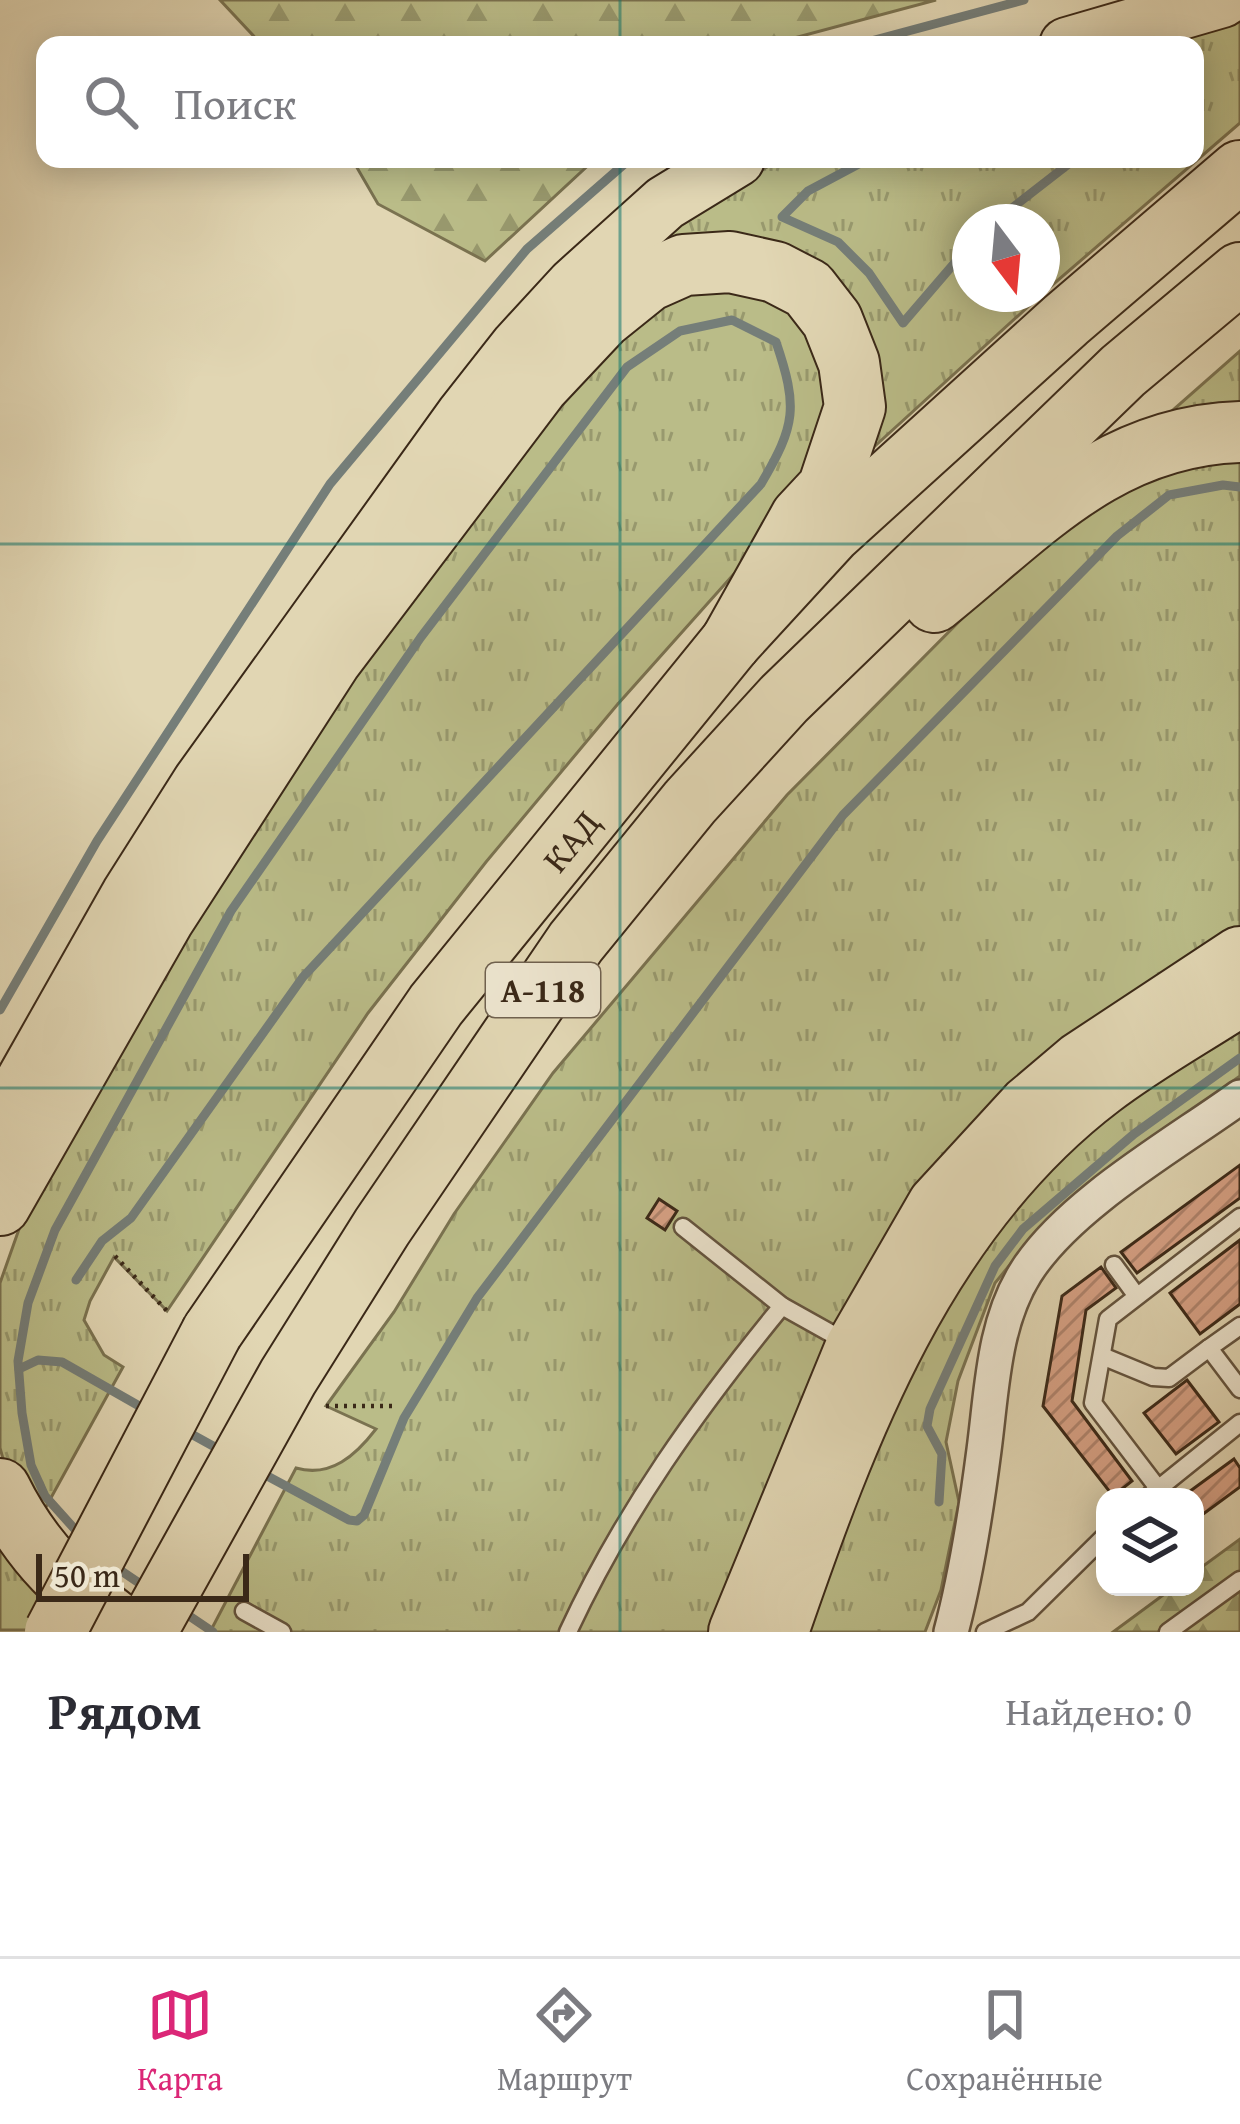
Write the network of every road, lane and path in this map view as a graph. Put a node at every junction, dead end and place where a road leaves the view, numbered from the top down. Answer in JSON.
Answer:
{"nodes":[{"id":1,"x":1222,"y":0,"type":"edge"},
{"id":2,"x":1098,"y":36,"type":"edge"},
{"id":3,"x":722,"y":168,"type":"edge"},
{"id":4,"x":1240,"y":171,"type":"edge"},
{"id":5,"x":1240,"y":273,"type":"edge"},
{"id":6,"x":1240,"y":432,"type":"edge"},
{"id":7,"x":845,"y":638,"type":"junction"},
{"id":8,"x":731,"y":642,"type":"junction"},
{"id":9,"x":1240,"y":957,"type":"edge"},
{"id":10,"x":1240,"y":999,"type":"edge"},
{"id":11,"x":1240,"y":1097,"type":"edge"},
{"id":12,"x":0,"y":1122,"type":"edge"},
{"id":13,"x":0,"y":1205,"type":"edge"},
{"id":14,"x":1240,"y":1217,"type":"edge"},
{"id":15,"x":683,"y":1227,"type":"dead end"},
{"id":16,"x":115,"y":1256,"type":"dead end"},
{"id":17,"x":1114,"y":1265,"type":"dead end"},
{"id":18,"x":1136,"y":1295,"type":"junction"},
{"id":19,"x":782,"y":1306,"type":"junction"},
{"id":20,"x":190,"y":1321,"type":"junction"},
{"id":21,"x":1240,"y":1326,"type":"edge"},
{"id":22,"x":856,"y":1347,"type":"junction"},
{"id":23,"x":1209,"y":1348,"type":"junction"},
{"id":24,"x":1102,"y":1356,"type":"junction"},
{"id":25,"x":1240,"y":1389,"type":"edge"},
{"id":26,"x":307,"y":1392,"type":"junction"},
{"id":27,"x":392,"y":1406,"type":"dead end"},
{"id":28,"x":1240,"y":1423,"type":"edge"},
{"id":29,"x":1149,"y":1488,"type":"edge"},
{"id":30,"x":1157,"y":1488,"type":"edge"},
{"id":31,"x":0,"y":1489,"type":"edge"},
{"id":32,"x":1096,"y":1545,"type":"edge"},
{"id":33,"x":1240,"y":1580,"type":"edge"},
{"id":34,"x":244,"y":1611,"type":"dead end"},
{"id":35,"x":55,"y":1632,"type":"edge"},
{"id":36,"x":129,"y":1632,"type":"edge"},
{"id":37,"x":146,"y":1632,"type":"edge"},
{"id":38,"x":281,"y":1632,"type":"edge"},
{"id":39,"x":568,"y":1632,"type":"edge"},
{"id":40,"x":739,"y":1632,"type":"edge"},
{"id":41,"x":781,"y":1632,"type":"edge"},
{"id":42,"x":951,"y":1632,"type":"edge"},
{"id":43,"x":985,"y":1632,"type":"edge"},
{"id":44,"x":1168,"y":1632,"type":"edge"}],
"edges":[{"from":1,"to":2,"type":"main road"},
{"from":3,"to":12,"type":"main road"},
{"from":4,"to":8,"type":"highway","name":"КАД","number":"А-118"},
{"from":5,"to":7,"type":"highway","name":"КАД","number":"А-118"},
{"from":6,"to":7,"type":"highway"},
{"from":7,"to":26,"type":"highway","name":"КАД","number":"А-118"},
{"from":8,"to":13,"type":"highway"},
{"from":8,"to":20,"type":"highway","name":"КАД","number":"А-118"},
{"from":9,"to":22,"type":"highway"},
{"from":10,"to":41,"type":"main road"},
{"from":11,"to":42,"type":"street"},
{"from":14,"to":18,"type":"lane"},
{"from":15,"to":19,"type":"lane"},
{"from":16,"to":20,"type":"path"},
{"from":17,"to":18,"type":"lane"},
{"from":18,"to":24,"type":"lane"},
{"from":19,"to":22,"type":"lane"},
{"from":19,"to":39,"type":"lane"},
{"from":20,"to":35,"type":"highway","name":"КАД","number":"А-118","bridge":true},
{"from":21,"to":23,"type":"lane"},
{"from":22,"to":40,"type":"highway"},
{"from":23,"to":24,"type":"lane"},
{"from":23,"to":25,"type":"lane"},
{"from":24,"to":29,"type":"lane"},
{"from":26,"to":27,"type":"path"},
{"from":26,"to":37,"type":"highway","name":"КАД","number":"А-118"},
{"from":28,"to":30,"type":"lane"},
{"from":31,"to":36,"type":"highway"},
{"from":32,"to":43,"type":"lane"},
{"from":33,"to":44,"type":"lane"},
{"from":34,"to":38,"type":"lane"}]}
